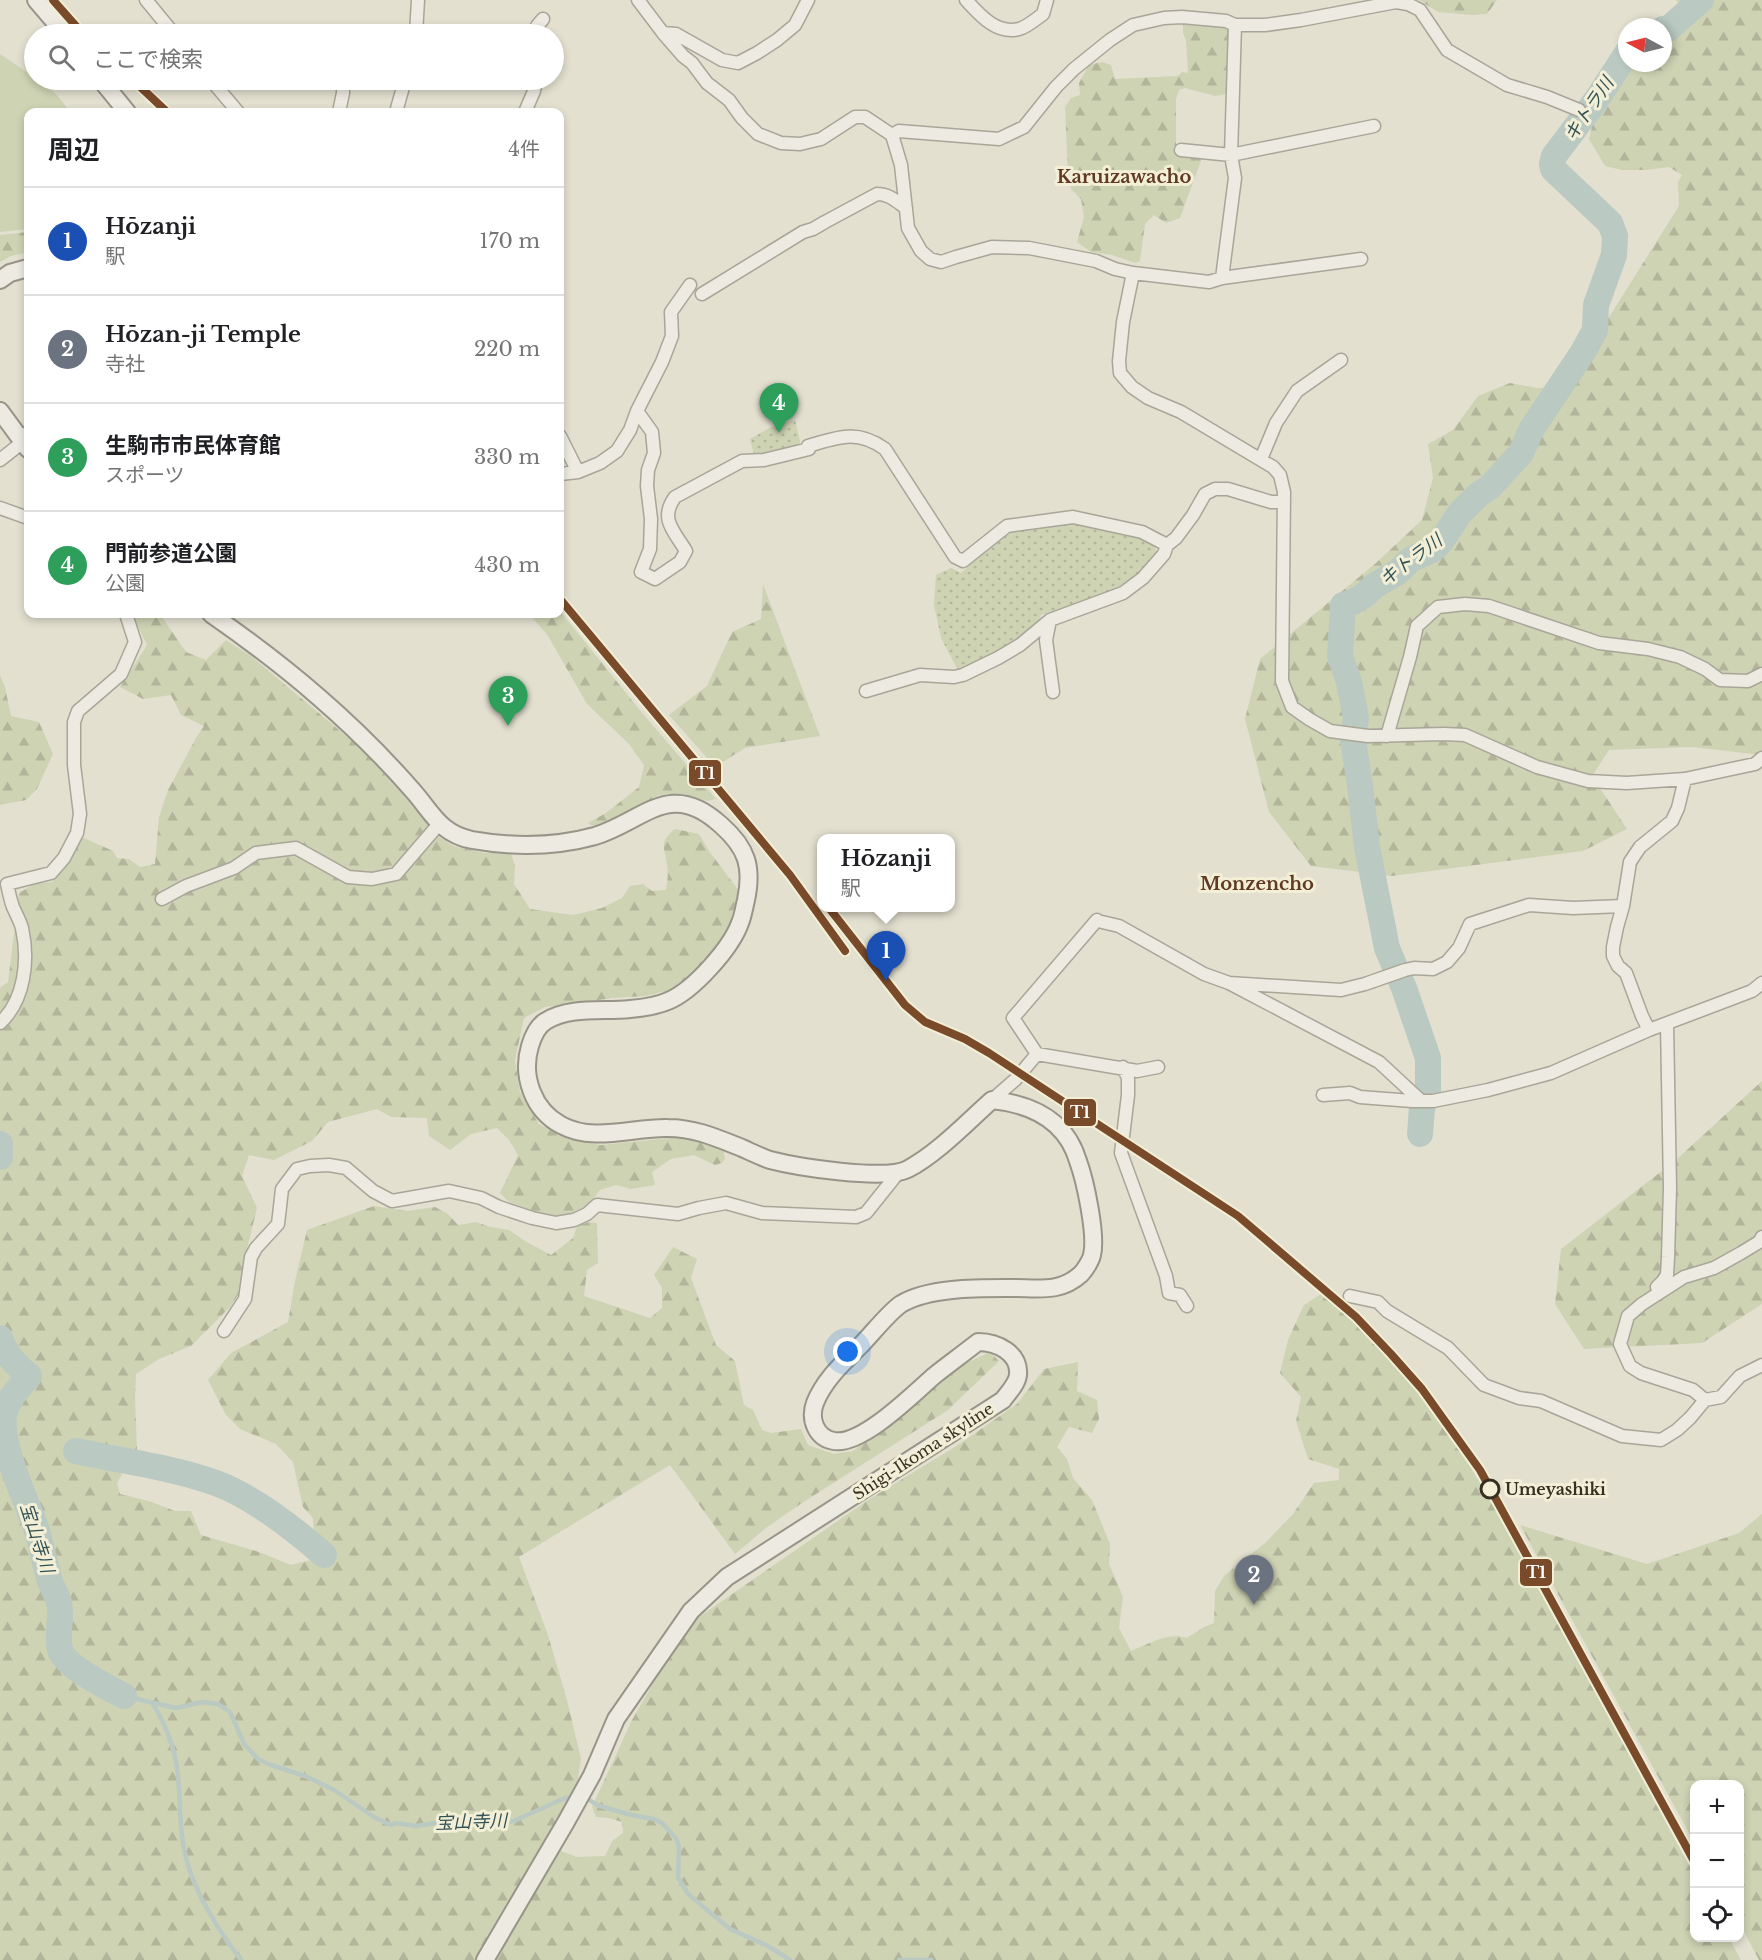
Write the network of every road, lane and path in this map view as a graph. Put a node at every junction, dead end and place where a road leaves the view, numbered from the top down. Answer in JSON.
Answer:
{"nodes":[{"id":1,"x":36,"y":0,"type":"edge"},
{"id":2,"x":146,"y":0,"type":"edge"},
{"id":3,"x":418,"y":0,"type":"edge"},
{"id":4,"x":638,"y":0,"type":"edge"},
{"id":5,"x":808,"y":0,"type":"edge"},
{"id":6,"x":966,"y":0,"type":"edge"},
{"id":7,"x":1047,"y":0,"type":"edge"},
{"id":8,"x":543,"y":19,"type":"dead end"},
{"id":9,"x":56,"y":24,"type":"edge"},
{"id":10,"x":166,"y":24,"type":"edge"},
{"id":11,"x":417,"y":24,"type":"edge"},
{"id":12,"x":539,"y":24,"type":"edge"},
{"id":13,"x":1235,"y":25,"type":"junction"},
{"id":14,"x":663,"y":33,"type":"junction"},
{"id":15,"x":109,"y":90,"type":"edge"},
{"id":16,"x":219,"y":90,"type":"edge"},
{"id":17,"x":343,"y":90,"type":"edge"},
{"id":18,"x":402,"y":90,"type":"edge"},
{"id":19,"x":534,"y":90,"type":"edge"},
{"id":20,"x":124,"y":108,"type":"edge"},
{"id":21,"x":235,"y":108,"type":"edge"},
{"id":22,"x":340,"y":108,"type":"edge"},
{"id":23,"x":397,"y":108,"type":"edge"},
{"id":24,"x":527,"y":108,"type":"edge"},
{"id":25,"x":1579,"y":110,"type":"dead end"},
{"id":26,"x":1374,"y":126,"type":"dead end"},
{"id":27,"x":892,"y":135,"type":"junction"},
{"id":28,"x":1181,"y":150,"type":"dead end"},
{"id":29,"x":1232,"y":155,"type":"junction"},
{"id":30,"x":906,"y":208,"type":"junction"},
{"id":31,"x":1360,"y":259,"type":"dead end"},
{"id":32,"x":24,"y":269,"type":"edge"},
{"id":33,"x":1133,"y":273,"type":"junction"},
{"id":34,"x":1222,"y":278,"type":"junction"},
{"id":35,"x":0,"y":280,"type":"edge"},
{"id":36,"x":690,"y":285,"type":"dead end"},
{"id":37,"x":702,"y":294,"type":"dead end"},
{"id":38,"x":1341,"y":360,"type":"dead end"},
{"id":39,"x":0,"y":411,"type":"edge"},
{"id":40,"x":637,"y":411,"type":"junction"},
{"id":41,"x":24,"y":438,"type":"edge"},
{"id":42,"x":24,"y":443,"type":"edge"},
{"id":43,"x":564,"y":444,"type":"edge"},
{"id":44,"x":1261,"y":459,"type":"junction"},
{"id":45,"x":0,"y":460,"type":"edge"},
{"id":46,"x":578,"y":472,"type":"junction"},
{"id":47,"x":564,"y":474,"type":"edge"},
{"id":48,"x":1283,"y":502,"type":"junction"},
{"id":49,"x":0,"y":508,"type":"edge"},
{"id":50,"x":24,"y":517,"type":"edge"},
{"id":51,"x":1167,"y":545,"type":"junction"},
{"id":52,"x":127,"y":618,"type":"edge"},
{"id":53,"x":216,"y":618,"type":"edge"},
{"id":54,"x":1050,"y":620,"type":"junction"},
{"id":55,"x":1762,"y":674,"type":"edge"},
{"id":56,"x":866,"y":691,"type":"dead end"},
{"id":57,"x":1053,"y":692,"type":"dead end"},
{"id":58,"x":1387,"y":736,"type":"junction"},
{"id":59,"x":1762,"y":758,"type":"edge"},
{"id":60,"x":1684,"y":779,"type":"junction"},
{"id":61,"x":440,"y":824,"type":"junction"},
{"id":62,"x":162,"y":899,"type":"dead end"},
{"id":63,"x":1623,"y":906,"type":"junction"},
{"id":64,"x":1229,"y":983,"type":"junction"},
{"id":65,"x":1762,"y":983,"type":"edge"},
{"id":66,"x":0,"y":1023,"type":"edge"},
{"id":67,"x":1667,"y":1024,"type":"junction"},
{"id":68,"x":1649,"y":1030,"type":"junction"},
{"id":69,"x":1037,"y":1054,"type":"junction"},
{"id":70,"x":1123,"y":1067,"type":"junction"},
{"id":71,"x":1158,"y":1067,"type":"dead end"},
{"id":72,"x":1323,"y":1095,"type":"dead end"},
{"id":73,"x":992,"y":1100,"type":"junction"},
{"id":74,"x":1425,"y":1100,"type":"junction"},
{"id":75,"x":898,"y":1173,"type":"junction"},
{"id":76,"x":1762,"y":1237,"type":"edge"},
{"id":77,"x":1659,"y":1293,"type":"junction"},
{"id":78,"x":1350,"y":1296,"type":"dead end"},
{"id":79,"x":1187,"y":1306,"type":"dead end"},
{"id":80,"x":224,"y":1330,"type":"dead end"},
{"id":81,"x":1762,"y":1365,"type":"edge"},
{"id":82,"x":1705,"y":1400,"type":"junction"},
{"id":83,"x":485,"y":1960,"type":"edge"}],
"edges":[{"from":1,"to":9,"type":"main road"},
{"from":2,"to":10,"type":"street"},
{"from":3,"to":11,"type":"street"},
{"from":4,"to":14,"type":"street"},
{"from":5,"to":14,"type":"street"},
{"from":6,"to":7,"type":"street"},
{"from":8,"to":12,"type":"street"},
{"from":13,"to":25,"type":"street"},
{"from":13,"to":27,"type":"street"},
{"from":13,"to":29,"type":"street"},
{"from":14,"to":27,"type":"street"},
{"from":15,"to":20,"type":"main road"},
{"from":16,"to":21,"type":"street"},
{"from":17,"to":22,"type":"street"},
{"from":18,"to":23,"type":"street"},
{"from":19,"to":24,"type":"street"},
{"from":26,"to":29,"type":"street"},
{"from":27,"to":30,"type":"street"},
{"from":28,"to":29,"type":"street"},
{"from":29,"to":34,"type":"street"},
{"from":30,"to":33,"type":"street"},
{"from":30,"to":37,"type":"street"},
{"from":31,"to":34,"type":"street"},
{"from":32,"to":35,"type":"main road"},
{"from":33,"to":34,"type":"street"},
{"from":33,"to":44,"type":"street"},
{"from":36,"to":40,"type":"street"},
{"from":38,"to":44,"type":"street"},
{"from":39,"to":41,"type":"main road"},
{"from":40,"to":46,"type":"street"},
{"from":40,"to":51,"type":"street"},
{"from":42,"to":45,"type":"street"},
{"from":43,"to":46,"type":"street"},
{"from":44,"to":48,"type":"street"},
{"from":46,"to":47,"type":"street"},
{"from":48,"to":51,"type":"street"},
{"from":48,"to":58,"type":"street"},
{"from":49,"to":50,"type":"street"},
{"from":51,"to":54,"type":"street"},
{"from":52,"to":66,"type":"street"},
{"from":53,"to":61,"type":"main road"},
{"from":54,"to":56,"type":"street"},
{"from":54,"to":57,"type":"street"},
{"from":55,"to":58,"type":"street"},
{"from":58,"to":60,"type":"street"},
{"from":59,"to":60,"type":"street"},
{"from":60,"to":63,"type":"street"},
{"from":61,"to":62,"type":"street"},
{"from":61,"to":75,"type":"main road"},
{"from":63,"to":64,"type":"street"},
{"from":63,"to":68,"type":"street"},
{"from":64,"to":69,"type":"street"},
{"from":64,"to":74,"type":"street"},
{"from":65,"to":67,"type":"street"},
{"from":67,"to":68,"type":"street"},
{"from":67,"to":77,"type":"street"},
{"from":68,"to":74,"type":"street"},
{"from":69,"to":70,"type":"street"},
{"from":69,"to":73,"type":"street"},
{"from":70,"to":71,"type":"street"},
{"from":70,"to":79,"type":"street"},
{"from":72,"to":74,"type":"street"},
{"from":73,"to":75,"type":"main road"},
{"from":73,"to":83,"type":"main road","name":"Shigi-Ikoma skyline"},
{"from":75,"to":80,"type":"street"},
{"from":76,"to":77,"type":"street"},
{"from":77,"to":82,"type":"street"},
{"from":78,"to":82,"type":"street"},
{"from":81,"to":82,"type":"street"}]}
